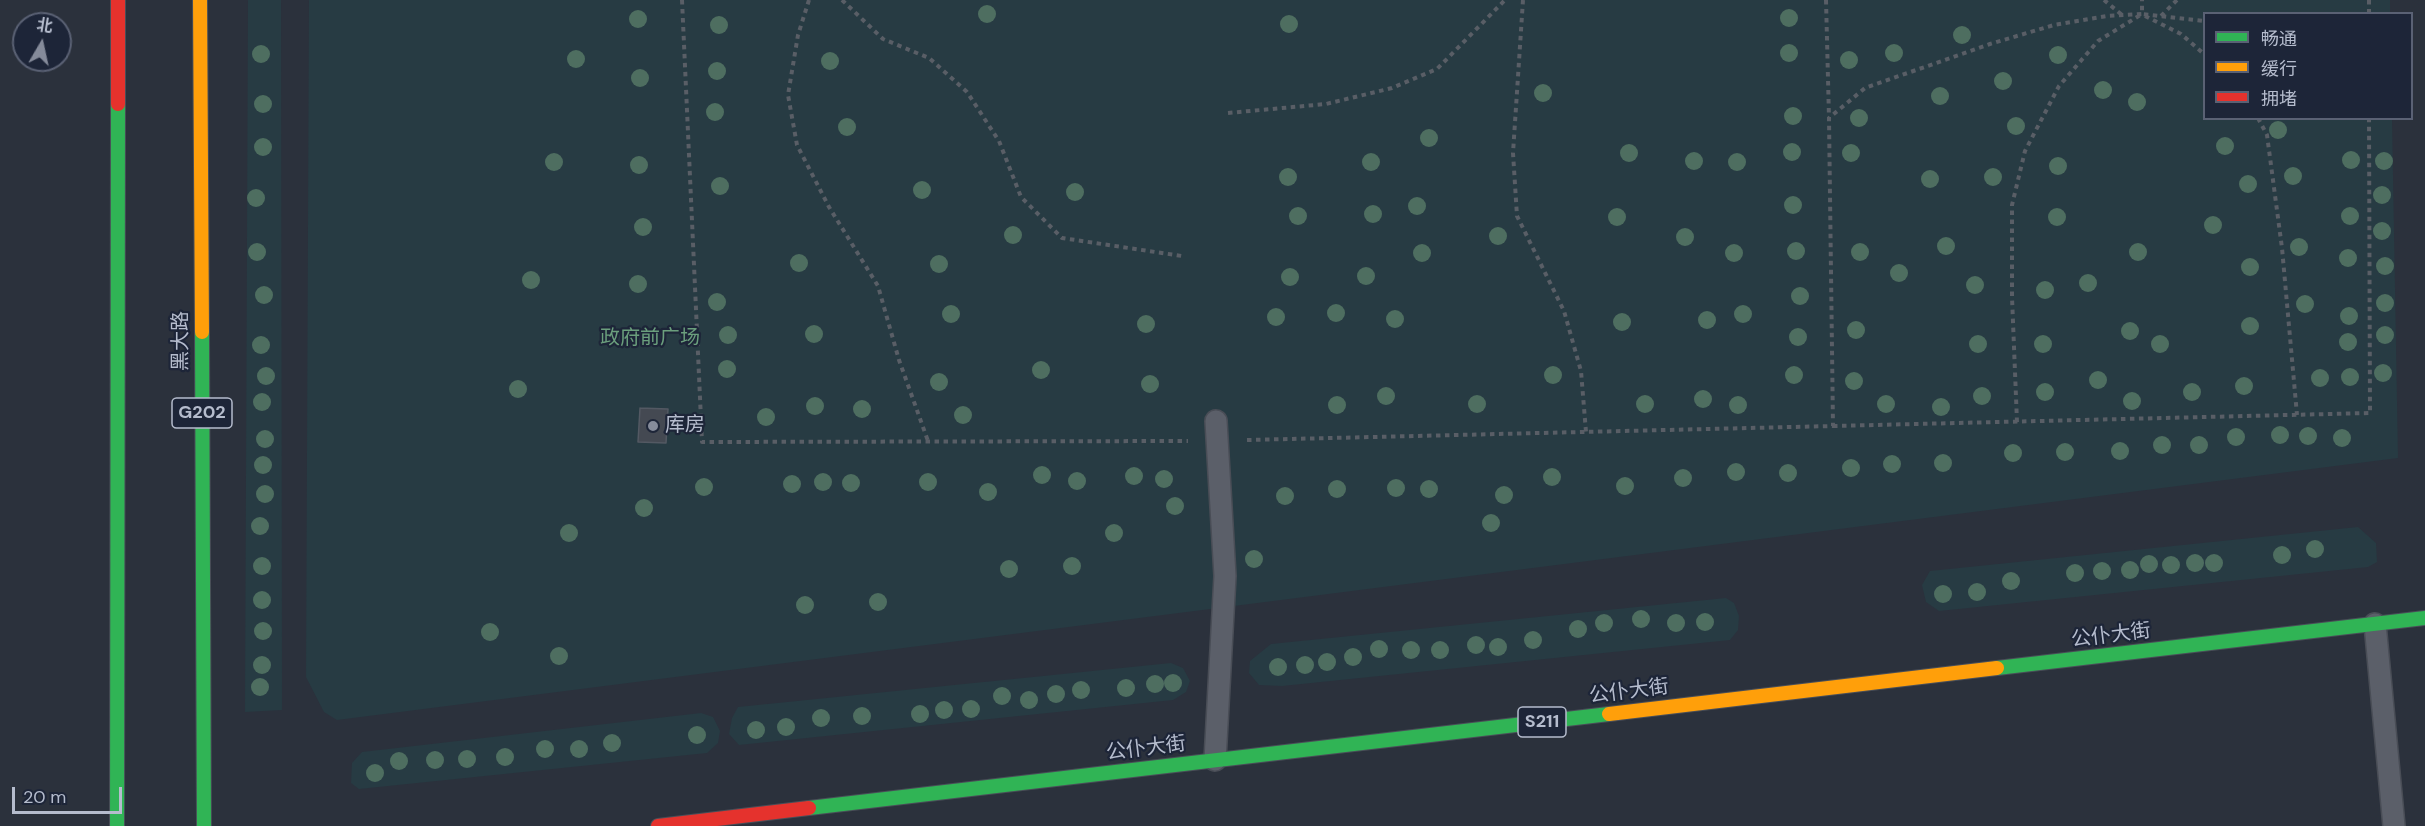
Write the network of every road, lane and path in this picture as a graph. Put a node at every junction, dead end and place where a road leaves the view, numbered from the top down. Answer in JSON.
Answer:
{"nodes":[{"id":1,"x":118,"y":0,"type":"edge"},
{"id":2,"x":200,"y":0,"type":"edge"},
{"id":3,"x":682,"y":0,"type":"edge"},
{"id":4,"x":809,"y":0,"type":"edge"},
{"id":5,"x":842,"y":0,"type":"edge"},
{"id":6,"x":1504,"y":0,"type":"edge"},
{"id":7,"x":1523,"y":0,"type":"edge"},
{"id":8,"x":1826,"y":0,"type":"edge"},
{"id":9,"x":2104,"y":0,"type":"edge"},
{"id":10,"x":2142,"y":0,"type":"edge"},
{"id":11,"x":2177,"y":0,"type":"edge"},
{"id":12,"x":2142,"y":14,"type":"junction"},
{"id":13,"x":2123,"y":16,"type":"junction"},
{"id":14,"x":2160,"y":17,"type":"junction"},
{"id":15,"x":2203,"y":21,"type":"edge"},
{"id":16,"x":2203,"y":52,"type":"edge"},
{"id":17,"x":1228,"y":113,"type":"dead end"},
{"id":18,"x":1829,"y":118,"type":"junction"},
{"id":19,"x":2259,"y":120,"type":"edge"},
{"id":20,"x":2369,"y":120,"type":"edge"},
{"id":21,"x":1182,"y":256,"type":"dead end"},
{"id":22,"x":2297,"y":415,"type":"junction"},
{"id":23,"x":2017,"y":422,"type":"junction"},
{"id":24,"x":1833,"y":426,"type":"junction"},
{"id":25,"x":1217,"y":431,"type":"junction"},
{"id":26,"x":1586,"y":432,"type":"junction"},
{"id":27,"x":928,"y":441,"type":"junction"},
{"id":28,"x":2425,"y":618,"type":"edge"},
{"id":29,"x":2375,"y":624,"type":"junction"},
{"id":30,"x":1215,"y":760,"type":"junction"},
{"id":31,"x":117,"y":826,"type":"edge"},
{"id":32,"x":204,"y":826,"type":"edge"},
{"id":33,"x":658,"y":826,"type":"edge"},
{"id":34,"x":2394,"y":826,"type":"edge"}],
"edges":[{"from":1,"to":31,"type":"main road"},
{"from":2,"to":32,"type":"main road","name":"黑大路","number":"G202"},
{"from":3,"to":27,"type":"path"},
{"from":4,"to":27,"type":"path"},
{"from":5,"to":21,"type":"path"},
{"from":6,"to":17,"type":"path"},
{"from":7,"to":26,"type":"path"},
{"from":8,"to":18,"type":"path"},
{"from":9,"to":13,"type":"path"},
{"from":10,"to":12,"type":"path"},
{"from":11,"to":14,"type":"path"},
{"from":12,"to":13,"type":"path"},
{"from":12,"to":14,"type":"path"},
{"from":12,"to":16,"type":"path"},
{"from":12,"to":23,"type":"path"},
{"from":13,"to":18,"type":"path"},
{"from":14,"to":15,"type":"path"},
{"from":18,"to":24,"type":"path"},
{"from":19,"to":22,"type":"path"},
{"from":20,"to":22,"type":"path"},
{"from":22,"to":23,"type":"path"},
{"from":23,"to":24,"type":"path"},
{"from":24,"to":26,"type":"path"},
{"from":25,"to":26,"type":"path"},
{"from":25,"to":27,"type":"path"},
{"from":25,"to":30,"type":"lane"},
{"from":28,"to":29,"type":"main road","name":"公仆大街","number":"S211"},
{"from":29,"to":30,"type":"main road","name":"公仆大街","number":"S211"},
{"from":29,"to":34,"type":"lane"},
{"from":30,"to":33,"type":"main road","name":"公仆大街","number":"S211"}]}
